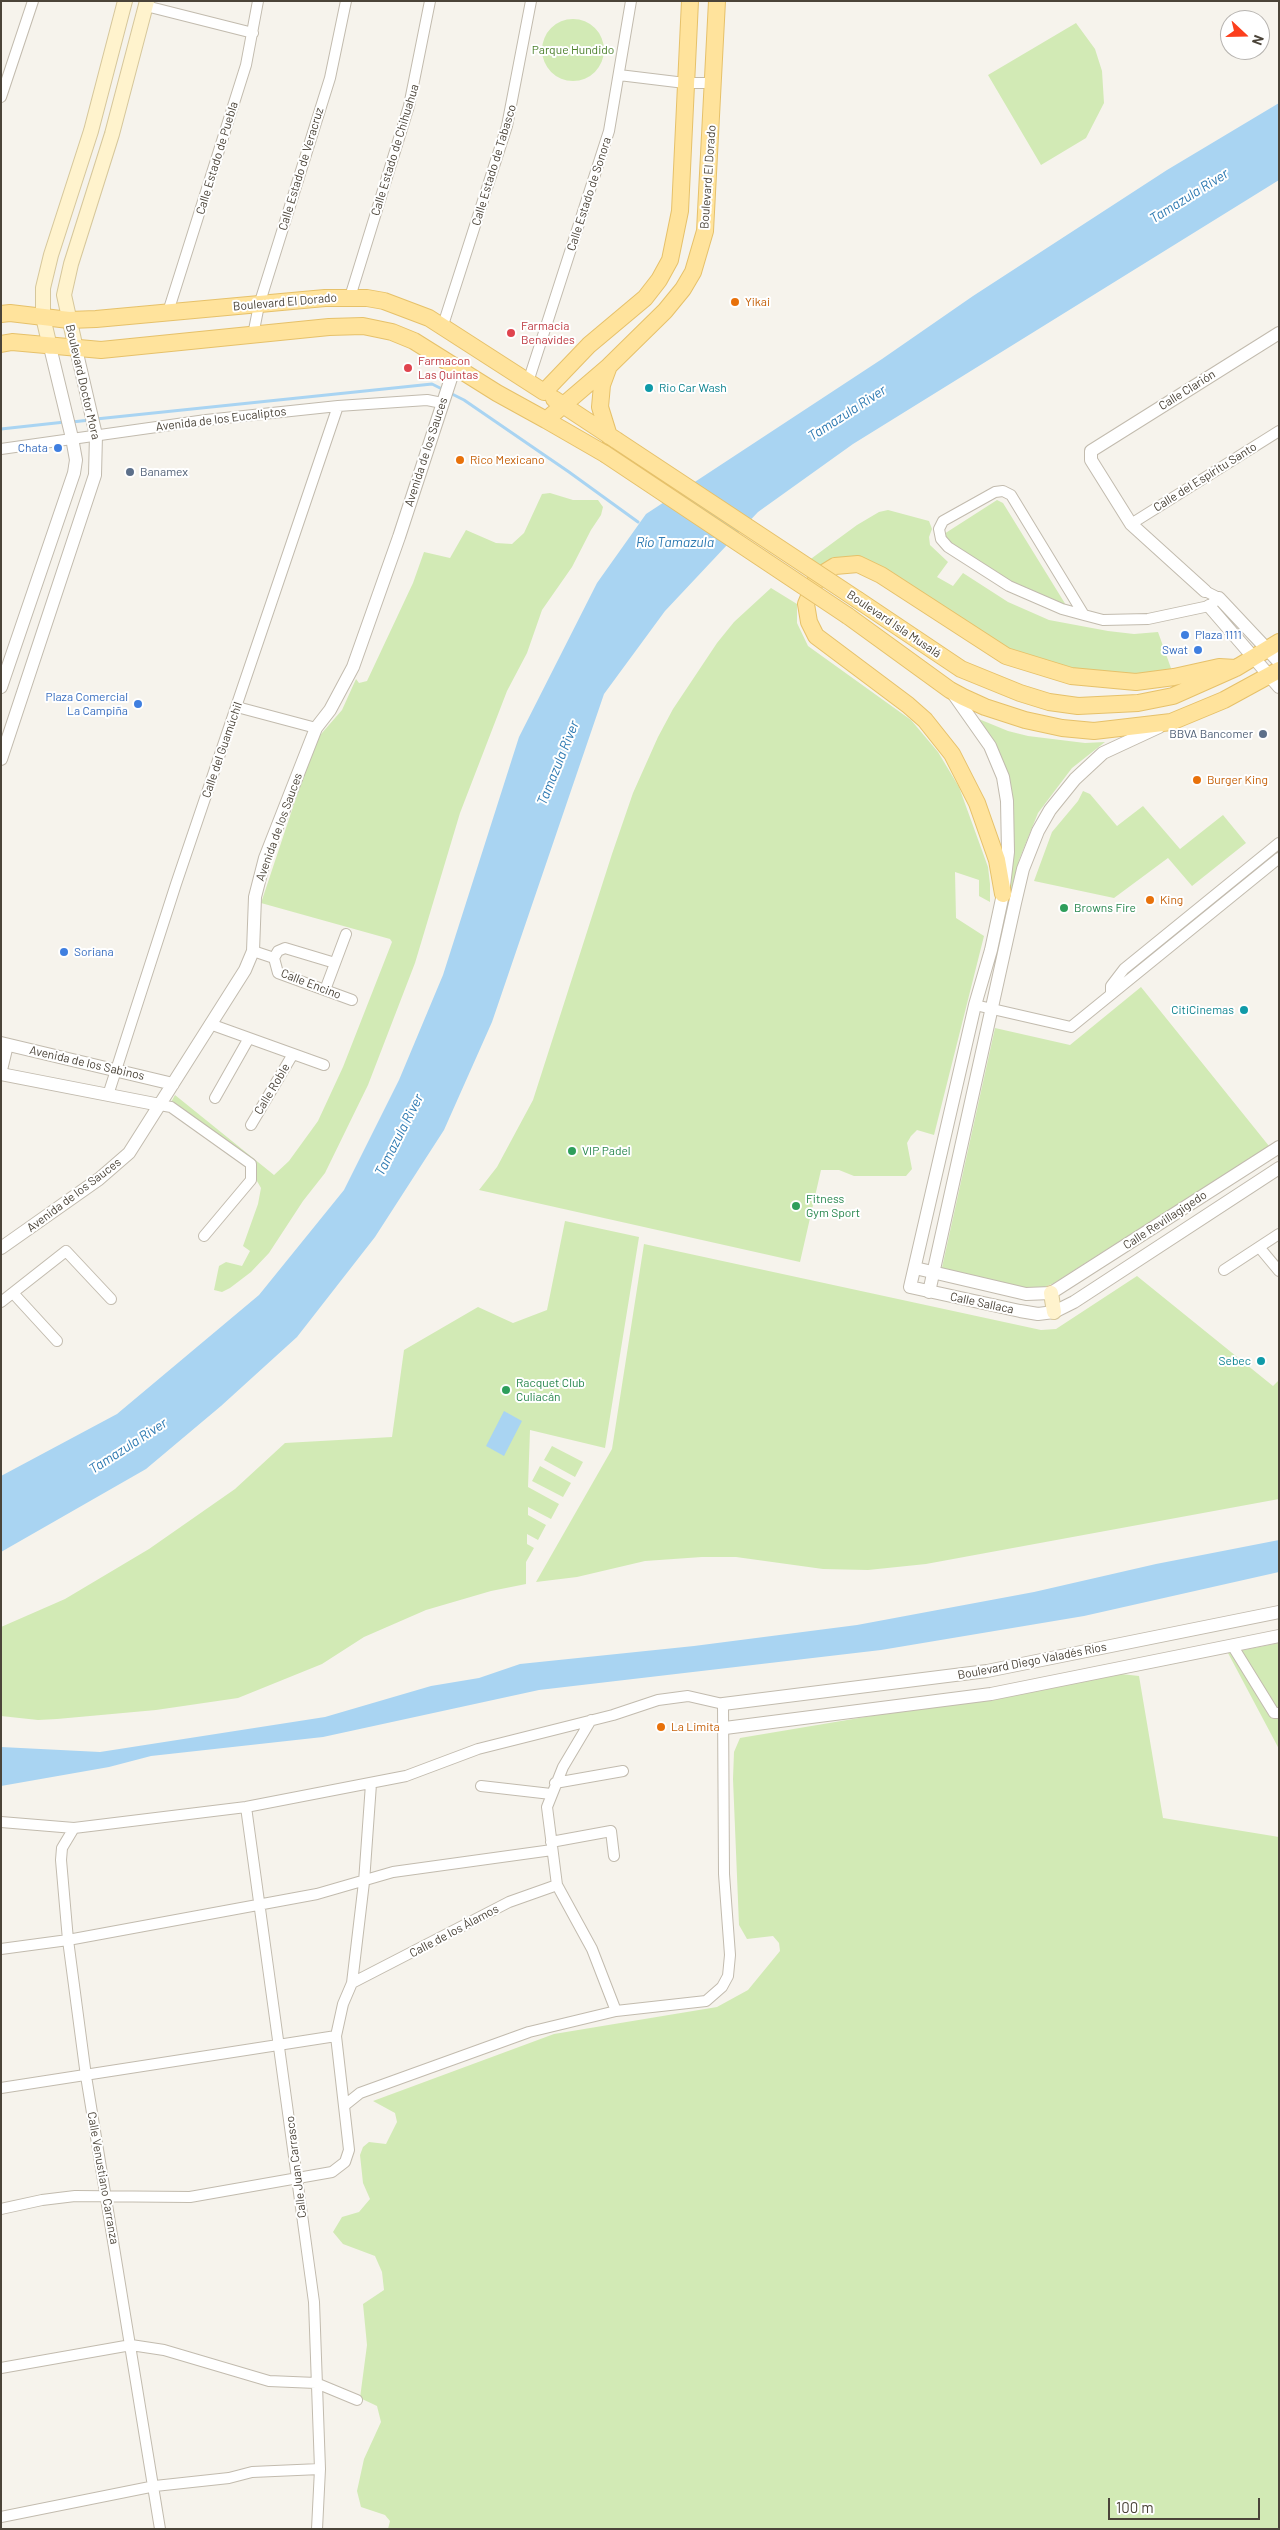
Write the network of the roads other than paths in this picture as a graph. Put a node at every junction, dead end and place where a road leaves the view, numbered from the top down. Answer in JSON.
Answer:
{"nodes":[{"id":1,"x":33,"y":1,"type":"edge"},
{"id":2,"x":125,"y":1,"type":"edge"},
{"id":3,"x":258,"y":1,"type":"edge"},
{"id":4,"x":346,"y":1,"type":"edge"},
{"id":5,"x":430,"y":1,"type":"edge"},
{"id":6,"x":531,"y":1,"type":"edge"},
{"id":7,"x":631,"y":1,"type":"edge"},
{"id":8,"x":690,"y":1,"type":"edge"},
{"id":9,"x":716,"y":1,"type":"edge"},
{"id":10,"x":146,"y":4,"type":"edge"},
{"id":11,"x":253,"y":33,"type":"junction"},
{"id":12,"x":619,"y":75,"type":"junction"},
{"id":13,"x":685,"y":83,"type":"junction"},
{"id":14,"x":713,"y":83,"type":"junction"},
{"id":15,"x":1,"y":97,"type":"edge"},
{"id":16,"x":350,"y":297,"type":"junction"},
{"id":17,"x":259,"y":305,"type":"junction"},
{"id":18,"x":168,"y":312,"type":"junction"},
{"id":19,"x":1,"y":314,"type":"edge"},
{"id":20,"x":43,"y":317,"type":"junction"},
{"id":21,"x":69,"y":320,"type":"junction"},
{"id":22,"x":443,"y":325,"type":"junction"},
{"id":23,"x":1279,"y":333,"type":"edge"},
{"id":24,"x":253,"y":335,"type":"junction"},
{"id":25,"x":1,"y":344,"type":"edge"},
{"id":26,"x":50,"y":347,"type":"junction"},
{"id":27,"x":76,"y":349,"type":"junction"},
{"id":28,"x":609,"y":366,"type":"junction"},
{"id":29,"x":452,"y":373,"type":"junction"},
{"id":30,"x":528,"y":382,"type":"junction"},
{"id":31,"x":544,"y":392,"type":"junction"},
{"id":32,"x":443,"y":400,"type":"junction"},
{"id":33,"x":562,"y":404,"type":"junction"},
{"id":34,"x":338,"y":406,"type":"junction"},
{"id":35,"x":529,"y":410,"type":"junction"},
{"id":36,"x":546,"y":420,"type":"junction"},
{"id":37,"x":1279,"y":431,"type":"edge"},
{"id":38,"x":96,"y":433,"type":"junction"},
{"id":39,"x":72,"y":436,"type":"junction"},
{"id":40,"x":613,"y":438,"type":"junction"},
{"id":41,"x":1,"y":449,"type":"edge"},
{"id":42,"x":1132,"y":524,"type":"junction"},
{"id":43,"x":1205,"y":590,"type":"junction"},
{"id":44,"x":1219,"y":598,"type":"junction"},
{"id":45,"x":1209,"y":606,"type":"junction"},
{"id":46,"x":1084,"y":615,"type":"junction"},
{"id":47,"x":1266,"y":650,"type":"edge"},
{"id":48,"x":1279,"y":662,"type":"edge"},
{"id":49,"x":1236,"y":668,"type":"junction"},
{"id":50,"x":1276,"y":678,"type":"edge"},
{"id":51,"x":1,"y":687,"type":"edge"},
{"id":52,"x":950,"y":690,"type":"junction"},
{"id":53,"x":236,"y":707,"type":"junction"},
{"id":54,"x":1171,"y":722,"type":"junction"},
{"id":55,"x":316,"y":728,"type":"junction"},
{"id":56,"x":1,"y":759,"type":"edge"},
{"id":57,"x":1279,"y":843,"type":"edge"},
{"id":58,"x":1279,"y":858,"type":"edge"},
{"id":59,"x":1003,"y":894,"type":"junction"},
{"id":60,"x":346,"y":934,"type":"dead end"},
{"id":61,"x":253,"y":951,"type":"junction"},
{"id":62,"x":274,"y":958,"type":"junction"},
{"id":63,"x":335,"y":963,"type":"junction"},
{"id":64,"x":325,"y":990,"type":"junction"},
{"id":65,"x":1111,"y":994,"type":"junction"},
{"id":66,"x":352,"y":1000,"type":"dead end"},
{"id":67,"x":975,"y":1005,"type":"junction"},
{"id":68,"x":990,"y":1009,"type":"junction"},
{"id":69,"x":210,"y":1024,"type":"junction"},
{"id":70,"x":249,"y":1038,"type":"junction"},
{"id":71,"x":5,"y":1044,"type":"edge"},
{"id":72,"x":293,"y":1054,"type":"junction"},
{"id":73,"x":324,"y":1065,"type":"dead end"},
{"id":74,"x":116,"y":1069,"type":"junction"},
{"id":75,"x":1,"y":1074,"type":"edge"},
{"id":76,"x":173,"y":1084,"type":"junction"},
{"id":77,"x":108,"y":1095,"type":"junction"},
{"id":78,"x":216,"y":1098,"type":"dead end"},
{"id":79,"x":160,"y":1105,"type":"junction"},
{"id":80,"x":251,"y":1125,"type":"dead end"},
{"id":81,"x":1279,"y":1147,"type":"edge"},
{"id":82,"x":1279,"y":1168,"type":"edge"},
{"id":83,"x":1279,"y":1234,"type":"edge"},
{"id":84,"x":204,"y":1236,"type":"dead end"},
{"id":85,"x":1259,"y":1246,"type":"junction"},
{"id":86,"x":1,"y":1248,"type":"edge"},
{"id":87,"x":915,"y":1268,"type":"junction"},
{"id":88,"x":1224,"y":1270,"type":"dead end"},
{"id":89,"x":1279,"y":1271,"type":"edge"},
{"id":90,"x":934,"y":1273,"type":"junction"},
{"id":91,"x":929,"y":1292,"type":"junction"},
{"id":92,"x":1051,"y":1293,"type":"junction"},
{"id":93,"x":14,"y":1294,"type":"junction"},
{"id":94,"x":111,"y":1299,"type":"dead end"},
{"id":95,"x":1,"y":1302,"type":"edge"},
{"id":96,"x":1054,"y":1312,"type":"junction"},
{"id":97,"x":58,"y":1341,"type":"dead end"},
{"id":98,"x":1279,"y":1612,"type":"edge"},
{"id":99,"x":1279,"y":1636,"type":"edge"},
{"id":100,"x":1232,"y":1645,"type":"junction"},
{"id":101,"x":723,"y":1704,"type":"junction"},
{"id":102,"x":1279,"y":1713,"type":"edge"},
{"id":103,"x":591,"y":1720,"type":"junction"},
{"id":104,"x":725,"y":1728,"type":"junction"},
{"id":105,"x":623,"y":1771,"type":"dead end"},
{"id":106,"x":555,"y":1783,"type":"junction"},
{"id":107,"x":371,"y":1784,"type":"junction"},
{"id":108,"x":481,"y":1786,"type":"dead end"},
{"id":109,"x":551,"y":1794,"type":"junction"},
{"id":110,"x":246,"y":1807,"type":"junction"},
{"id":111,"x":1,"y":1822,"type":"edge"},
{"id":112,"x":74,"y":1828,"type":"junction"},
{"id":113,"x":551,"y":1846,"type":"junction"},
{"id":114,"x":614,"y":1856,"type":"dead end"},
{"id":115,"x":364,"y":1882,"type":"junction"},
{"id":116,"x":558,"y":1885,"type":"junction"},
{"id":117,"x":258,"y":1905,"type":"junction"},
{"id":118,"x":68,"y":1940,"type":"junction"},
{"id":119,"x":1,"y":1949,"type":"edge"},
{"id":120,"x":352,"y":1983,"type":"junction"},
{"id":121,"x":616,"y":2011,"type":"junction"},
{"id":122,"x":336,"y":2036,"type":"junction"},
{"id":123,"x":281,"y":2046,"type":"junction"},
{"id":124,"x":86,"y":2076,"type":"junction"},
{"id":125,"x":1,"y":2088,"type":"edge"},
{"id":126,"x":345,"y":2105,"type":"junction"},
{"id":127,"x":299,"y":2180,"type":"junction"},
{"id":128,"x":106,"y":2196,"type":"junction"},
{"id":129,"x":1,"y":2209,"type":"edge"},
{"id":130,"x":132,"y":2344,"type":"junction"},
{"id":131,"x":1,"y":2368,"type":"edge"},
{"id":132,"x":316,"y":2382,"type":"junction"},
{"id":133,"x":357,"y":2400,"type":"dead end"},
{"id":134,"x":320,"y":2468,"type":"junction"},
{"id":135,"x":155,"y":2486,"type":"junction"},
{"id":136,"x":1,"y":2517,"type":"edge"},
{"id":137,"x":160,"y":2529,"type":"edge"},
{"id":138,"x":317,"y":2529,"type":"edge"}],
"edges":[{"from":1,"to":15,"type":"street"},
{"from":2,"to":20,"type":"main road","name":"Boulevard Doctor Mora"},
{"from":3,"to":11,"type":"street","name":"Calle Estado de Puebla"},
{"from":4,"to":17,"type":"street","name":"Calle Estado de Veracruz"},
{"from":5,"to":16,"type":"street","name":"Calle Estado de Chihuahua"},
{"from":6,"to":22,"type":"street","name":"Calle Estado de Tabasco"},
{"from":7,"to":12,"type":"street","name":"Calle Estado de Sonora"},
{"from":8,"to":13,"type":"main road","name":"Boulevard El Dorado"},
{"from":9,"to":14,"type":"main road","name":"Boulevard El Dorado"},
{"from":10,"to":11,"type":"street"},
{"from":10,"to":21,"type":"main road","name":"Boulevard Doctor Mora"},
{"from":11,"to":18,"type":"street","name":"Calle Estado de Puebla"},
{"from":12,"to":13,"type":"street"},
{"from":12,"to":30,"type":"street","name":"Calle Estado de Sonora"},
{"from":13,"to":14,"type":"street"},
{"from":13,"to":31,"type":"main road","name":"Boulevard El Dorado"},
{"from":14,"to":28,"type":"main road","name":"Boulevard El Dorado"},
{"from":16,"to":17,"type":"main road","name":"Boulevard El Dorado"},
{"from":16,"to":22,"type":"main road","name":"Boulevard El Dorado"},
{"from":17,"to":18,"type":"main road","name":"Boulevard El Dorado"},
{"from":17,"to":24,"type":"street","name":"Calle Estado de Veracruz"},
{"from":18,"to":21,"type":"main road","name":"Boulevard El Dorado"},
{"from":19,"to":20,"type":"main road","name":"Boulevard El Dorado"},
{"from":20,"to":21,"type":"main road","name":"Boulevard El Dorado"},
{"from":20,"to":26,"type":"main road","name":"Boulevard Doctor Mora"},
{"from":21,"to":27,"type":"main road","name":"Boulevard Doctor Mora"},
{"from":22,"to":30,"type":"main road","name":"Boulevard El Dorado"},
{"from":23,"to":42,"type":"street","name":"Calle Clarión"},
{"from":24,"to":27,"type":"main road"},
{"from":24,"to":29,"type":"main road"},
{"from":25,"to":26,"type":"main road"},
{"from":26,"to":27,"type":"main road"},
{"from":26,"to":39,"type":"street","name":"Boulevard Doctor Mora"},
{"from":27,"to":38,"type":"street","name":"Boulevard Doctor Mora"},
{"from":28,"to":33,"type":"main road","name":"Boulevard El Dorado"},
{"from":28,"to":40,"type":"main road"},
{"from":29,"to":32,"type":"street","name":"Avenida de los Sauces"},
{"from":29,"to":35,"type":"main road"},
{"from":30,"to":31,"type":"main road","name":"Boulevard El Dorado"},
{"from":31,"to":33,"type":"main road","name":"Boulevard Isla Musalá"},
{"from":31,"to":35,"type":"main road","name":"Boulevard El Dorado"},
{"from":32,"to":34,"type":"street","name":"Avenida de los Eucaliptos"},
{"from":32,"to":55,"type":"street","name":"Avenida de los Sauces"},
{"from":33,"to":36,"type":"main road","name":"Boulevard El Dorado"},
{"from":33,"to":40,"type":"main road","name":"Boulevard Isla Musalá"},
{"from":34,"to":38,"type":"street","name":"Avenida de los Eucaliptos"},
{"from":34,"to":53,"type":"street","name":"Calle del Guamúchil"},
{"from":35,"to":36,"type":"main road"},
{"from":36,"to":52,"type":"main road","name":"Boulevard Isla Musalá","bridge":true},
{"from":37,"to":42,"type":"street","name":"Calle del Espíritu Santo"},
{"from":38,"to":39,"type":"street","name":"Avenida de los Eucaliptos"},
{"from":38,"to":56,"type":"street","name":"Boulevard Doctor Mora"},
{"from":39,"to":41,"type":"street","name":"Avenida de los Eucaliptos"},
{"from":39,"to":51,"type":"street","name":"Boulevard Doctor Mora"},
{"from":40,"to":49,"type":"main road","name":"Boulevard Isla Musalá","bridge":true},
{"from":42,"to":43,"type":"street"},
{"from":43,"to":44,"type":"street"},
{"from":43,"to":45,"type":"street"},
{"from":44,"to":45,"type":"street"},
{"from":44,"to":47,"type":"street"},
{"from":45,"to":46,"type":"street"},
{"from":45,"to":47,"type":"street"},
{"from":46,"to":46,"type":"street"},
{"from":47,"to":48,"type":"street"},
{"from":47,"to":49,"type":"main road","name":"Boulevard Isla Musalá"},
{"from":47,"to":50,"type":"street"},
{"from":49,"to":59,"type":"main road"},
{"from":50,"to":54,"type":"main road","name":"Boulevard Isla Musalá"},
{"from":52,"to":54,"type":"main road","name":"Boulevard Isla Musalá"},
{"from":52,"to":59,"type":"street"},
{"from":53,"to":55,"type":"street"},
{"from":53,"to":74,"type":"street","name":"Calle del Guamúchil"},
{"from":54,"to":68,"type":"street"},
{"from":55,"to":61,"type":"street","name":"Avenida de los Sauces"},
{"from":57,"to":65,"type":"street"},
{"from":58,"to":65,"type":"street"},
{"from":59,"to":67,"type":"street"},
{"from":60,"to":63,"type":"street"},
{"from":61,"to":62,"type":"street","name":"Calle Encino"},
{"from":61,"to":69,"type":"street","name":"Avenida de los Sauces"},
{"from":62,"to":63,"type":"street"},
{"from":62,"to":64,"type":"street","name":"Calle Encino"},
{"from":63,"to":64,"type":"street"},
{"from":64,"to":66,"type":"street","name":"Calle Encino"},
{"from":65,"to":68,"type":"street"},
{"from":67,"to":68,"type":"street"},
{"from":67,"to":87,"type":"street"},
{"from":68,"to":90,"type":"street"},
{"from":69,"to":70,"type":"street"},
{"from":69,"to":76,"type":"street","name":"Avenida de los Sauces"},
{"from":70,"to":72,"type":"street"},
{"from":70,"to":78,"type":"street"},
{"from":71,"to":74,"type":"street","name":"Avenida de los Sabinos"},
{"from":71,"to":75,"type":"street"},
{"from":72,"to":73,"type":"street"},
{"from":72,"to":80,"type":"street","name":"Calle Roble"},
{"from":74,"to":76,"type":"street","name":"Avenida de los Sabinos"},
{"from":74,"to":77,"type":"street","name":"Calle del Guamúchil"},
{"from":75,"to":77,"type":"street","name":"Avenida de los Sabinos"},
{"from":76,"to":79,"type":"street","name":"Avenida de los Sauces"},
{"from":77,"to":79,"type":"street","name":"Avenida de los Sabinos"},
{"from":79,"to":84,"type":"street"},
{"from":79,"to":86,"type":"street","name":"Avenida de los Sauces"},
{"from":81,"to":92,"type":"street","name":"Calle Revillagigedo"},
{"from":82,"to":96,"type":"street","name":"Calle Revillagigedo"},
{"from":83,"to":85,"type":"street"},
{"from":85,"to":88,"type":"street"},
{"from":85,"to":89,"type":"street"},
{"from":87,"to":90,"type":"street","name":"Calle Sallaca"},
{"from":87,"to":91,"type":"street","name":"Calle Sallaca"},
{"from":90,"to":91,"type":"street"},
{"from":90,"to":92,"type":"street","name":"Calle Sallaca"},
{"from":91,"to":96,"type":"street","name":"Calle Sallaca"},
{"from":92,"to":96,"type":"main road"},
{"from":93,"to":94,"type":"street"},
{"from":93,"to":95,"type":"street"},
{"from":93,"to":97,"type":"street"},
{"from":98,"to":101,"type":"street","name":"Boulevard Diego Valadés Ríos"},
{"from":99,"to":100,"type":"street","name":"Boulevard Diego Valadés Ríos"},
{"from":100,"to":102,"type":"street"},
{"from":100,"to":104,"type":"street","name":"Boulevard Diego Valadés Ríos"},
{"from":101,"to":103,"type":"street"},
{"from":101,"to":104,"type":"street"},
{"from":103,"to":106,"type":"street"},
{"from":103,"to":107,"type":"street"},
{"from":104,"to":121,"type":"street"},
{"from":105,"to":106,"type":"street"},
{"from":106,"to":109,"type":"street"},
{"from":107,"to":110,"type":"street"},
{"from":107,"to":115,"type":"street"},
{"from":108,"to":109,"type":"street"},
{"from":109,"to":113,"type":"street"},
{"from":110,"to":112,"type":"street"},
{"from":110,"to":117,"type":"street","name":"Calle Juan Carrasco"},
{"from":111,"to":112,"type":"street"},
{"from":112,"to":118,"type":"street","name":"Calle Venustiano Carranza"},
{"from":113,"to":114,"type":"street"},
{"from":113,"to":115,"type":"street"},
{"from":113,"to":116,"type":"street"},
{"from":115,"to":117,"type":"street"},
{"from":115,"to":120,"type":"street"},
{"from":116,"to":120,"type":"street","name":"Calle de los Álamos"},
{"from":116,"to":121,"type":"street"},
{"from":117,"to":118,"type":"street"},
{"from":117,"to":123,"type":"street","name":"Calle Juan Carrasco"},
{"from":118,"to":119,"type":"street"},
{"from":118,"to":124,"type":"street","name":"Calle Venustiano Carranza"},
{"from":120,"to":122,"type":"street"},
{"from":121,"to":126,"type":"street"},
{"from":122,"to":123,"type":"street"},
{"from":122,"to":126,"type":"street"},
{"from":123,"to":124,"type":"street"},
{"from":123,"to":127,"type":"street","name":"Calle Juan Carrasco"},
{"from":124,"to":125,"type":"street"},
{"from":124,"to":128,"type":"street","name":"Calle Venustiano Carranza"},
{"from":126,"to":127,"type":"street"},
{"from":127,"to":128,"type":"street"},
{"from":127,"to":132,"type":"street","name":"Calle Juan Carrasco"},
{"from":128,"to":129,"type":"street"},
{"from":128,"to":130,"type":"street","name":"Calle Venustiano Carranza"},
{"from":130,"to":131,"type":"street"},
{"from":130,"to":132,"type":"street"},
{"from":130,"to":135,"type":"street","name":"Calle Venustiano Carranza"},
{"from":132,"to":133,"type":"street"},
{"from":132,"to":134,"type":"street","name":"Calle Juan Carrasco"},
{"from":134,"to":135,"type":"street"},
{"from":134,"to":138,"type":"street","name":"Calle Juan Carrasco"},
{"from":135,"to":136,"type":"street"},
{"from":135,"to":137,"type":"street","name":"Calle Venustiano Carranza"}]}
